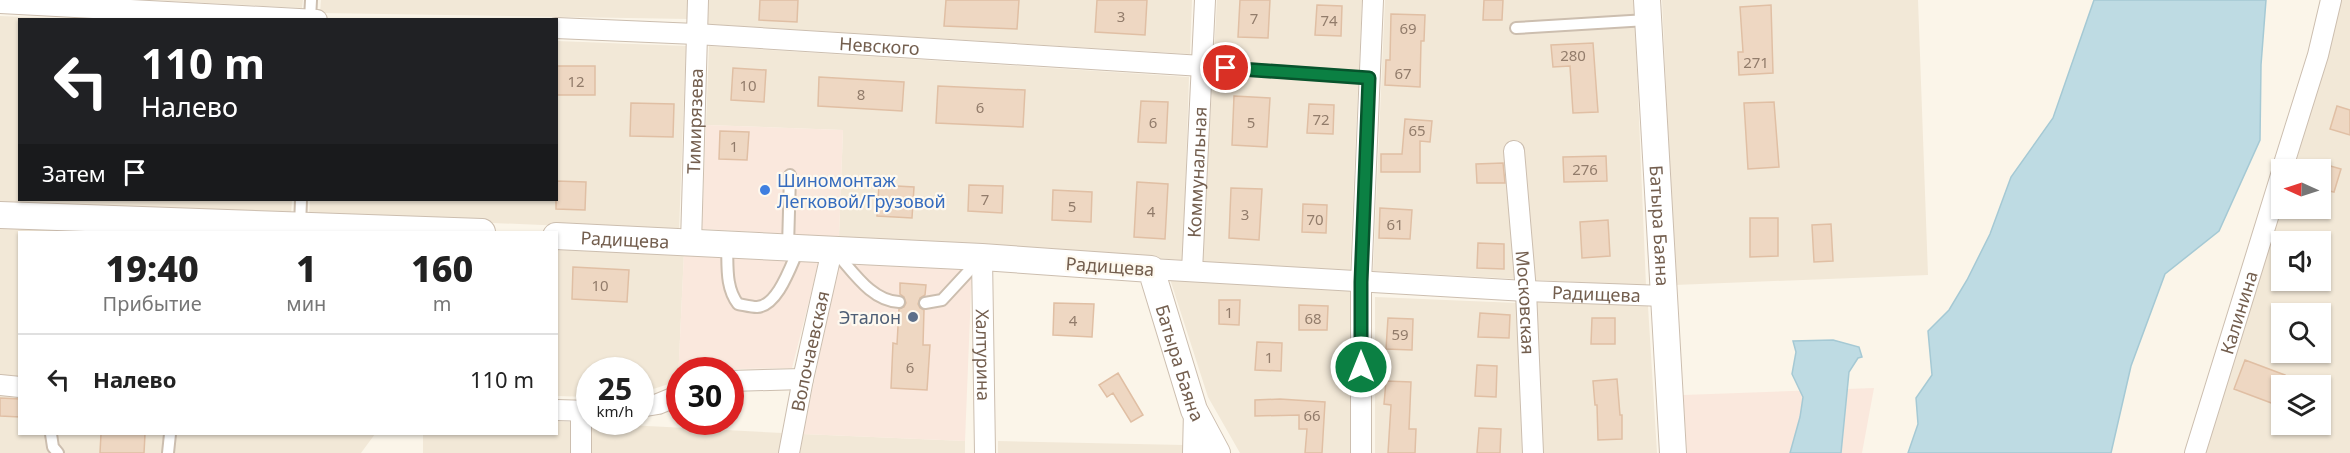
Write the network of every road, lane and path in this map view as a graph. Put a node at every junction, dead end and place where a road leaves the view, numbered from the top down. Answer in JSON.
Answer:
{"nodes":[{"id":1,"x":311,"y":0,"type":"edge"},
{"id":2,"x":698,"y":0,"type":"edge"},
{"id":3,"x":1205,"y":0,"type":"edge"},
{"id":4,"x":1373,"y":0,"type":"edge"},
{"id":5,"x":2331,"y":0,"type":"edge"},
{"id":6,"x":0,"y":3,"type":"edge"},
{"id":7,"x":1648,"y":10,"type":"edge"},
{"id":8,"x":291,"y":18,"type":"edge"},
{"id":9,"x":310,"y":18,"type":"edge"},
{"id":10,"x":558,"y":28,"type":"edge"},
{"id":11,"x":1516,"y":28,"type":"dead end"},
{"id":12,"x":696,"y":34,"type":"junction"},
{"id":13,"x":1202,"y":66,"type":"junction"},
{"id":14,"x":1369,"y":78,"type":"junction"},
{"id":15,"x":1514,"y":151,"type":"dead end"},
{"id":16,"x":2286,"y":159,"type":"edge"},
{"id":17,"x":790,"y":175,"type":"dead end"},
{"id":18,"x":301,"y":201,"type":"edge"},
{"id":19,"x":2271,"y":207,"type":"edge"},
{"id":20,"x":0,"y":215,"type":"edge"},
{"id":21,"x":300,"y":226,"type":"junction"},
{"id":22,"x":452,"y":231,"type":"edge"},
{"id":23,"x":558,"y":236,"type":"edge"},
{"id":24,"x":691,"y":243,"type":"junction"},
{"id":25,"x":727,"y":244,"type":"junction"},
{"id":26,"x":793,"y":248,"type":"junction"},
{"id":27,"x":832,"y":250,"type":"junction"},
{"id":28,"x":982,"y":257,"type":"junction"},
{"id":29,"x":1151,"y":269,"type":"junction"},
{"id":30,"x":1192,"y":272,"type":"junction"},
{"id":31,"x":1361,"y":282,"type":"junction"},
{"id":32,"x":1526,"y":291,"type":"junction"},
{"id":33,"x":1664,"y":296,"type":"junction"},
{"id":34,"x":899,"y":302,"type":"dead end"},
{"id":35,"x":925,"y":303,"type":"dead end"},
{"id":36,"x":803,"y":379,"type":"junction"},
{"id":37,"x":744,"y":381,"type":"edge"},
{"id":38,"x":0,"y":385,"type":"edge"},
{"id":39,"x":18,"y":387,"type":"edge"},
{"id":40,"x":558,"y":410,"type":"edge"},
{"id":41,"x":1194,"y":410,"type":"junction"},
{"id":42,"x":576,"y":411,"type":"edge"},
{"id":43,"x":51,"y":435,"type":"edge"},
{"id":44,"x":170,"y":435,"type":"edge"},
{"id":45,"x":583,"y":435,"type":"edge"},
{"id":46,"x":58,"y":453,"type":"edge"},
{"id":47,"x":168,"y":453,"type":"edge"},
{"id":48,"x":581,"y":453,"type":"edge"},
{"id":49,"x":789,"y":453,"type":"edge"},
{"id":50,"x":985,"y":453,"type":"edge"},
{"id":51,"x":1193,"y":453,"type":"edge"},
{"id":52,"x":1216,"y":453,"type":"edge"},
{"id":53,"x":1361,"y":453,"type":"edge"},
{"id":54,"x":1533,"y":453,"type":"edge"},
{"id":55,"x":1673,"y":453,"type":"edge"},
{"id":56,"x":2195,"y":453,"type":"edge"}],
"edges":[{"from":1,"to":9,"type":"lane"},
{"from":2,"to":12,"type":"street","name":"Тимирязева"},
{"from":3,"to":13,"type":"street","name":"Коммунальная"},
{"from":4,"to":14,"type":"street"},
{"from":5,"to":16,"type":"street","name":"Калинина"},
{"from":6,"to":8,"type":"street"},
{"from":7,"to":11,"type":"lane"},
{"from":7,"to":33,"type":"street","name":"Батыра Баяна"},
{"from":10,"to":12,"type":"street","name":"Невского"},
{"from":12,"to":13,"type":"street","name":"Невского"},
{"from":12,"to":24,"type":"street","name":"Тимирязева"},
{"from":13,"to":14,"type":"lane"},
{"from":13,"to":30,"type":"street","name":"Коммунальная"},
{"from":14,"to":31,"type":"street"},
{"from":15,"to":32,"type":"street","name":"Московская"},
{"from":17,"to":26,"type":"lane"},
{"from":18,"to":21,"type":"lane"},
{"from":19,"to":56,"type":"street","name":"Калинина"},
{"from":20,"to":21,"type":"street"},
{"from":21,"to":22,"type":"street"},
{"from":23,"to":24,"type":"street","name":"Радищева"},
{"from":24,"to":25,"type":"street","name":"Радищева"},
{"from":25,"to":26,"type":"street","name":"Радищева"},
{"from":25,"to":26,"type":"lane"},
{"from":26,"to":27,"type":"street","name":"Радищева"},
{"from":27,"to":28,"type":"street","name":"Радищева"},
{"from":27,"to":34,"type":"lane"},
{"from":27,"to":36,"type":"street","name":"Волочаевская"},
{"from":28,"to":29,"type":"street","name":"Радищева"},
{"from":28,"to":35,"type":"lane"},
{"from":28,"to":50,"type":"street","name":"Халтурина"},
{"from":29,"to":30,"type":"street","name":"Радищева"},
{"from":29,"to":41,"type":"street","name":"Батыра Баяна"},
{"from":30,"to":31,"type":"street","name":"Радищева"},
{"from":31,"to":32,"type":"street","name":"Радищева"},
{"from":31,"to":53,"type":"street"},
{"from":32,"to":33,"type":"street","name":"Радищева"},
{"from":32,"to":54,"type":"street","name":"Московская"},
{"from":33,"to":55,"type":"street","name":"Батыра Баяна"},
{"from":36,"to":37,"type":"street"},
{"from":36,"to":49,"type":"street","name":"Волочаевская"},
{"from":38,"to":39,"type":"street"},
{"from":40,"to":42,"type":"street"},
{"from":41,"to":51,"type":"street"},
{"from":41,"to":52,"type":"street","name":"Батыра Баяна"},
{"from":43,"to":46,"type":"lane"},
{"from":44,"to":47,"type":"lane"},
{"from":45,"to":48,"type":"street"}]}
